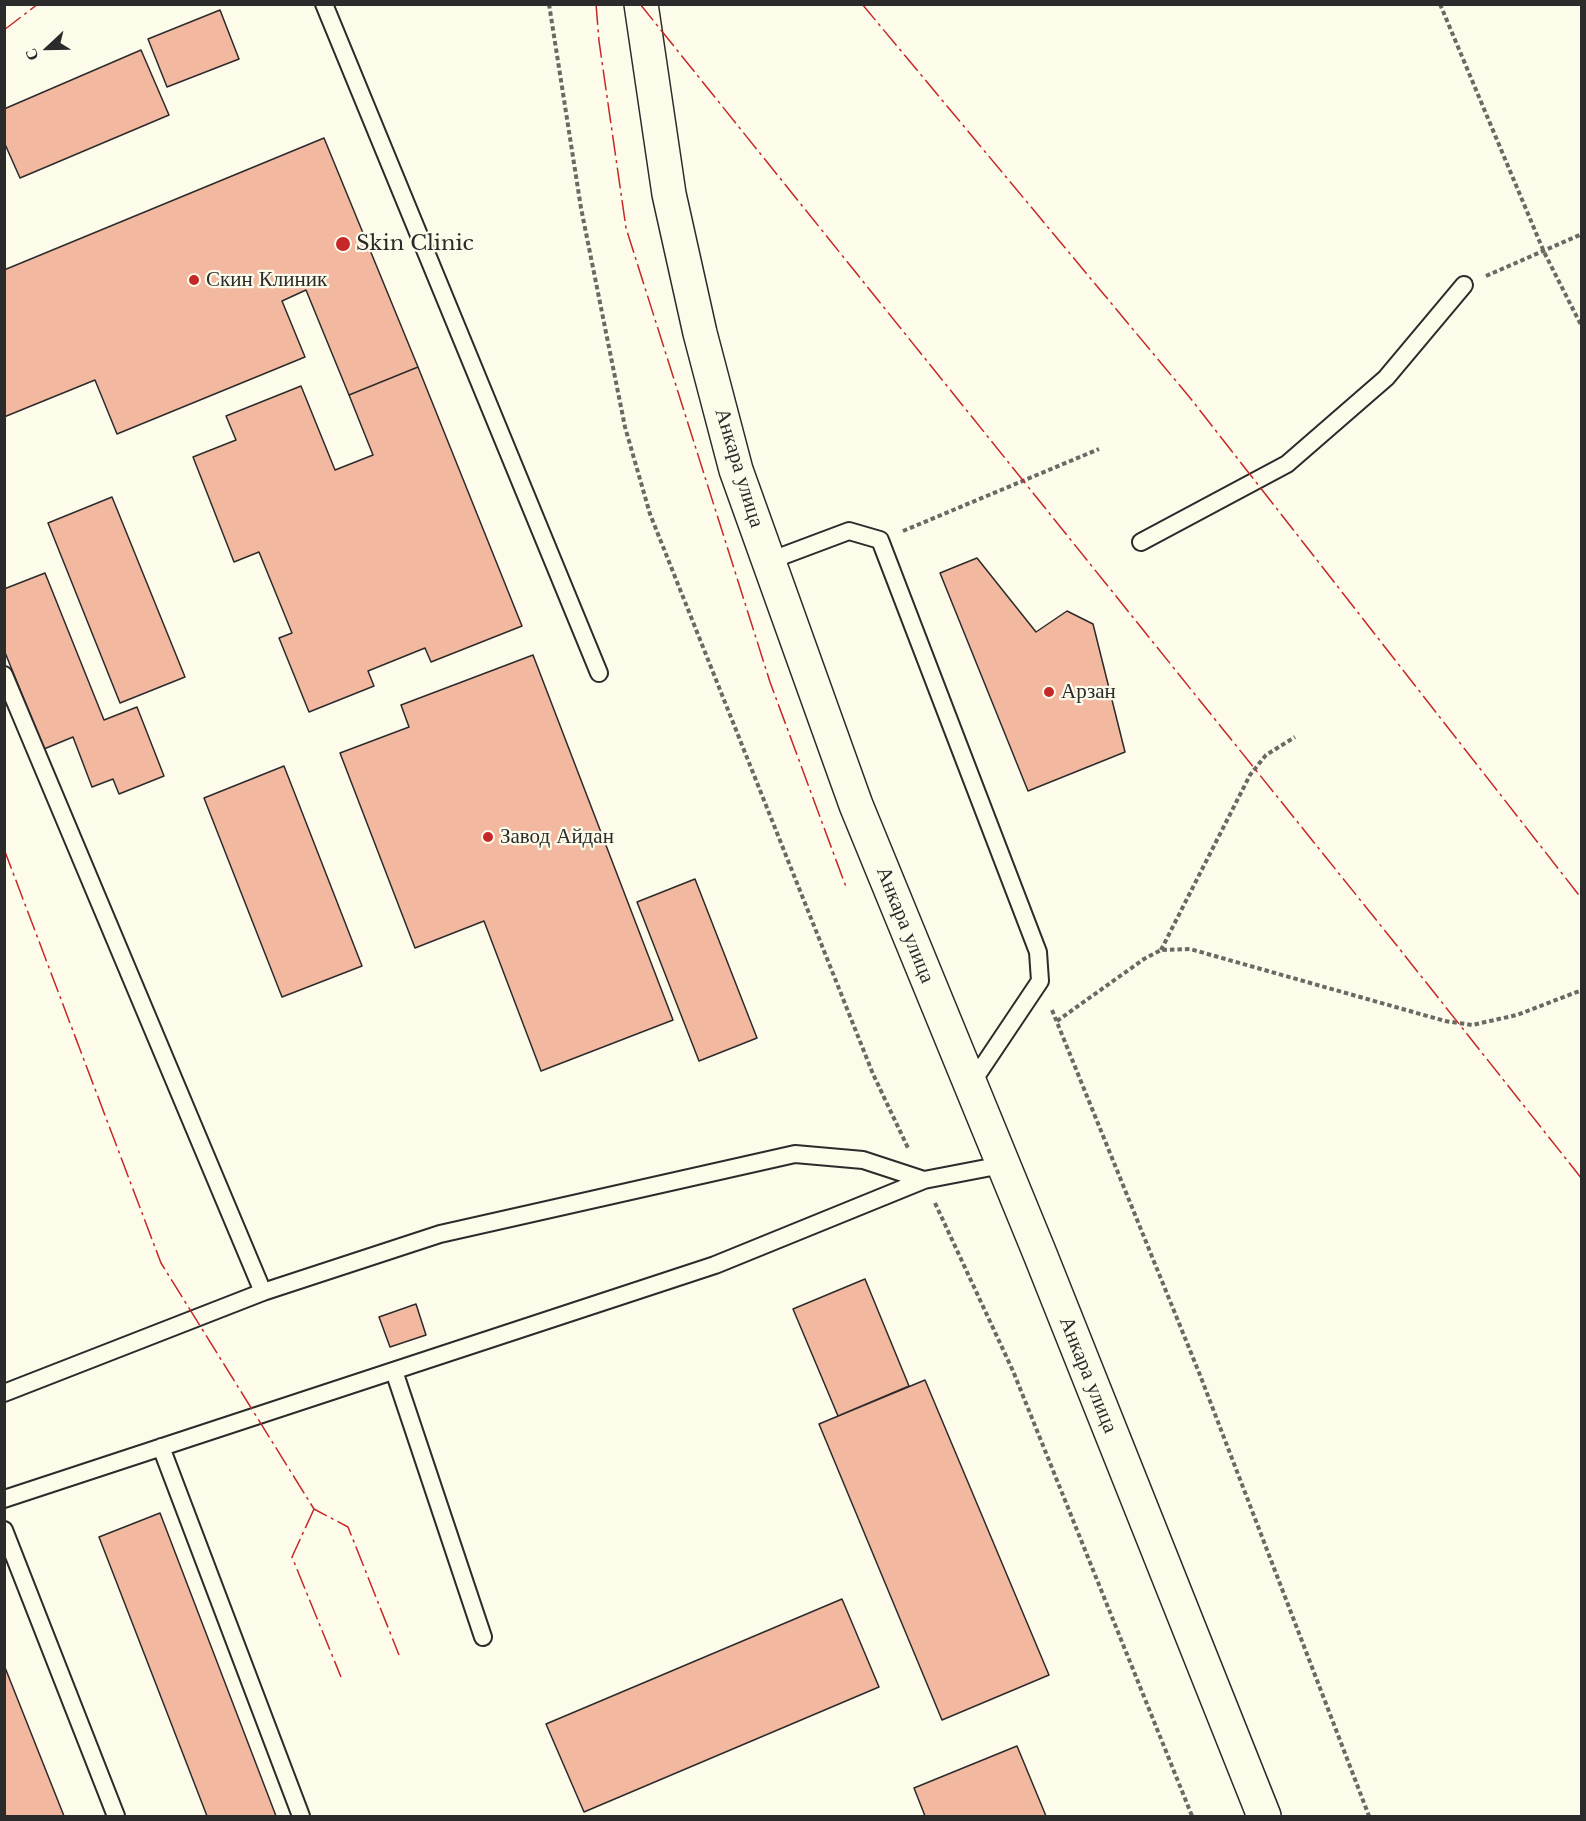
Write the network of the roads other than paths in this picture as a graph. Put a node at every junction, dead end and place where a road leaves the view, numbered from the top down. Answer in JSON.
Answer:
{"nodes":[{"id":1,"x":324,"y":4,"type":"edge"},
{"id":2,"x":641,"y":4,"type":"edge"},
{"id":3,"x":1464,"y":285,"type":"road end"},
{"id":4,"x":1141,"y":542,"type":"dead end"},
{"id":5,"x":769,"y":561,"type":"junction"},
{"id":6,"x":599,"y":673,"type":"dead end"},
{"id":7,"x":4,"y":675,"type":"edge"},
{"id":8,"x":971,"y":1084,"type":"junction"},
{"id":9,"x":1002,"y":1165,"type":"junction"},
{"id":10,"x":924,"y":1180,"type":"junction"},
{"id":11,"x":262,"y":1292,"type":"junction"},
{"id":12,"x":394,"y":1371,"type":"junction"},
{"id":13,"x":4,"y":1394,"type":"edge"},
{"id":14,"x":161,"y":1447,"type":"junction"},
{"id":15,"x":4,"y":1499,"type":"edge"},
{"id":16,"x":4,"y":1530,"type":"edge"},
{"id":17,"x":483,"y":1637,"type":"dead end"},
{"id":18,"x":116,"y":1816,"type":"edge"},
{"id":19,"x":301,"y":1816,"type":"edge"},
{"id":20,"x":1264,"y":1816,"type":"edge"}],
"edges":[{"from":1,"to":6,"type":"lane"},
{"from":2,"to":5,"type":"main road","name":"Анкара улица"},
{"from":3,"to":4,"type":"lane"},
{"from":5,"to":8,"type":"main road","name":"Анкара улица"},
{"from":5,"to":8,"type":"lane"},
{"from":7,"to":11,"type":"lane"},
{"from":8,"to":9,"type":"main road","name":"Анкара улица"},
{"from":9,"to":10,"type":"lane"},
{"from":9,"to":20,"type":"main road","name":"Анкара улица"},
{"from":10,"to":11,"type":"lane"},
{"from":10,"to":12,"type":"lane"},
{"from":11,"to":13,"type":"lane"},
{"from":12,"to":14,"type":"lane"},
{"from":12,"to":17,"type":"lane"},
{"from":14,"to":15,"type":"lane"},
{"from":14,"to":19,"type":"lane"},
{"from":16,"to":18,"type":"lane"}]}
